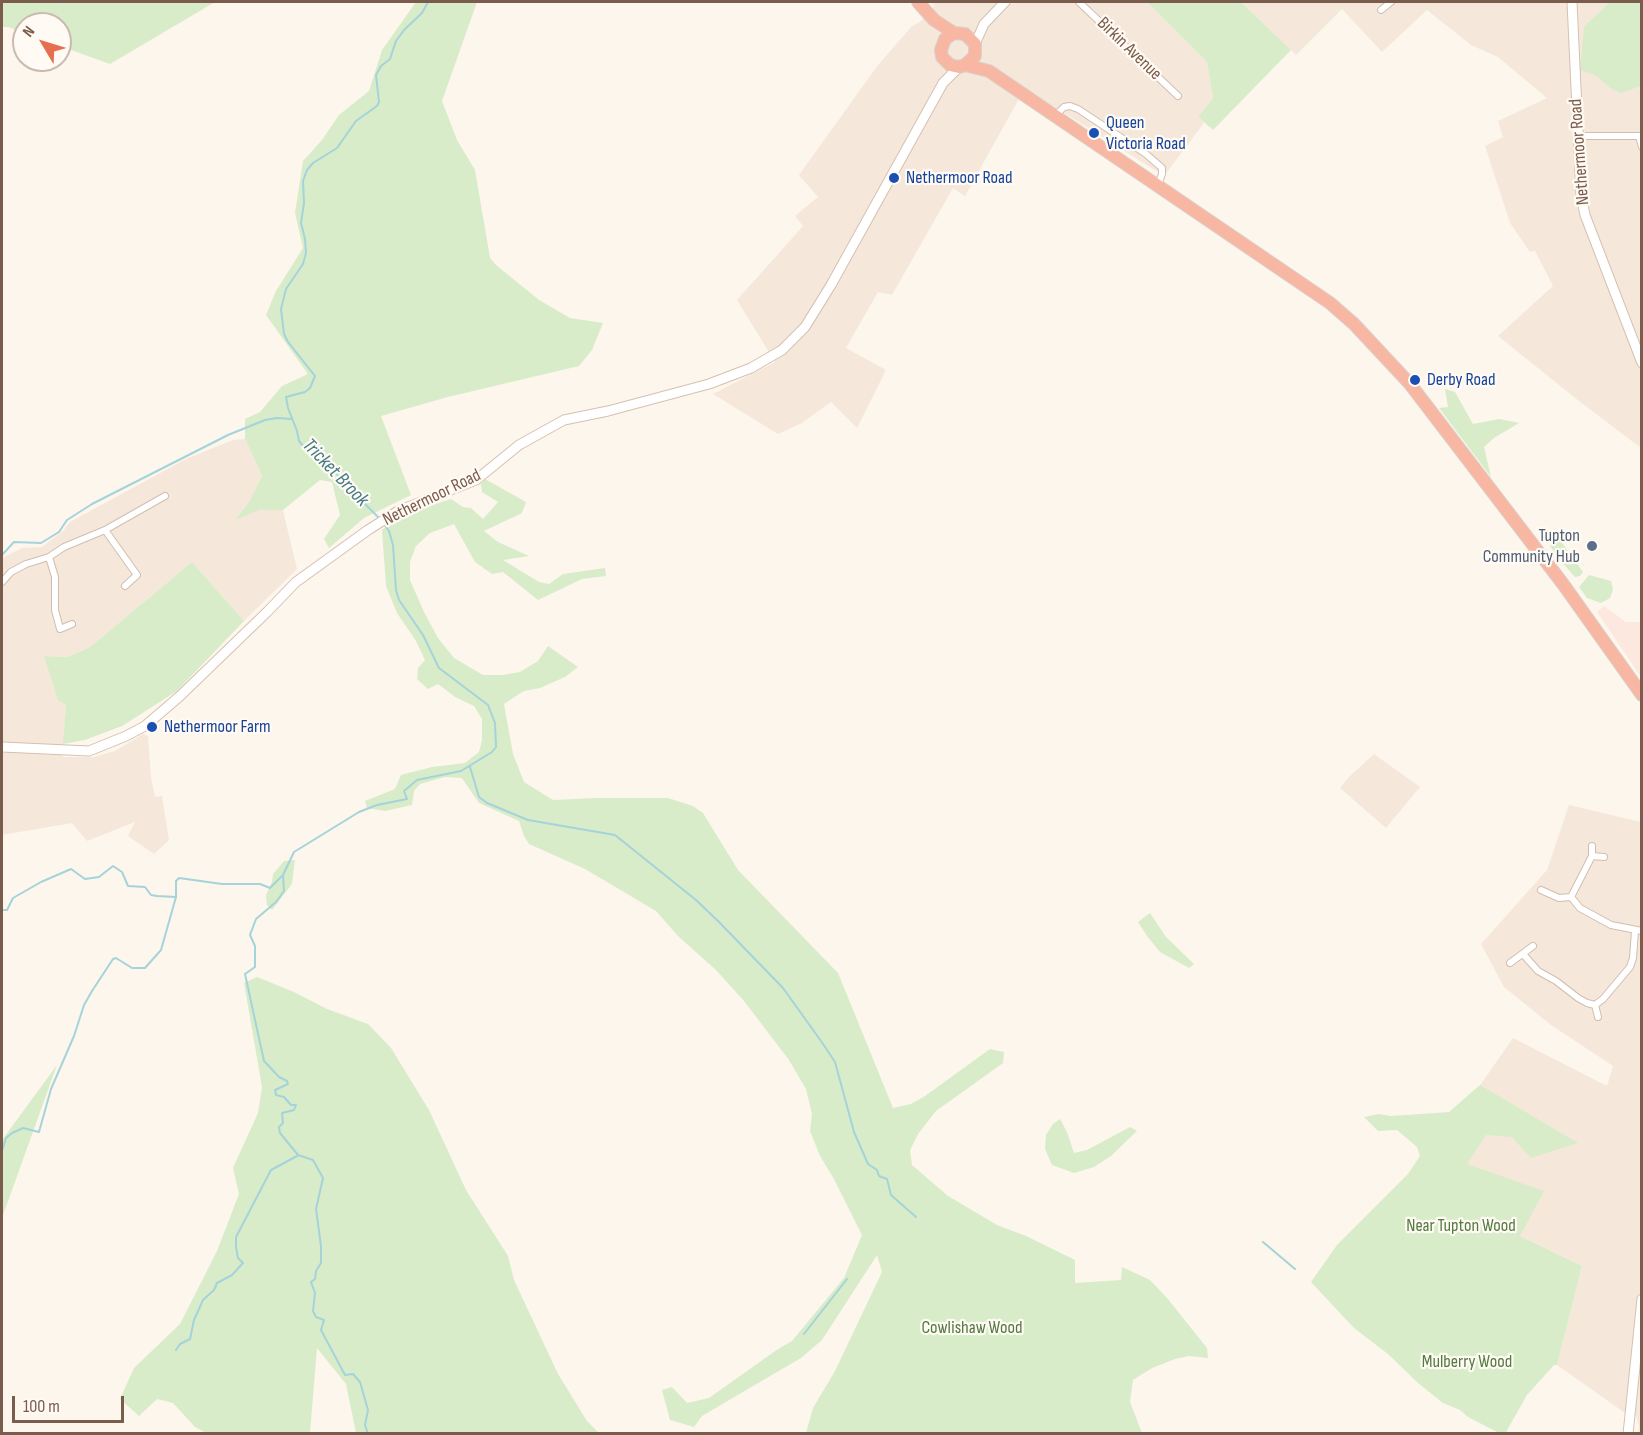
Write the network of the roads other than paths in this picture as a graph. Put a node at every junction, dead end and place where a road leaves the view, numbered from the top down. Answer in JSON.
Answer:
{"nodes":[{"id":1,"x":918,"y":2,"type":"edge"},
{"id":2,"x":1005,"y":2,"type":"edge"},
{"id":3,"x":1079,"y":2,"type":"edge"},
{"id":4,"x":1390,"y":2,"type":"edge"},
{"id":5,"x":1572,"y":2,"type":"edge"},
{"id":6,"x":1382,"y":10,"type":"dead end"},
{"id":7,"x":934,"y":20,"type":"junction"},
{"id":8,"x":984,"y":24,"type":"junction"},
{"id":9,"x":960,"y":33,"type":"junction"},
{"id":10,"x":942,"y":44,"type":"junction"},
{"id":11,"x":975,"y":47,"type":"junction"},
{"id":12,"x":946,"y":62,"type":"junction"},
{"id":13,"x":962,"y":66,"type":"junction"},
{"id":14,"x":989,"y":71,"type":"junction"},
{"id":15,"x":944,"y":83,"type":"junction"},
{"id":16,"x":1178,"y":96,"type":"dead end"},
{"id":17,"x":1055,"y":116,"type":"junction"},
{"id":18,"x":1578,"y":136,"type":"junction"},
{"id":19,"x":1640,"y":136,"type":"edge"},
{"id":20,"x":1641,"y":147,"type":"edge"},
{"id":21,"x":1158,"y":185,"type":"junction"},
{"id":22,"x":1641,"y":363,"type":"edge"},
{"id":23,"x":165,"y":496,"type":"dead end"},
{"id":24,"x":105,"y":530,"type":"junction"},
{"id":25,"x":49,"y":557,"type":"junction"},
{"id":26,"x":2,"y":582,"type":"edge"},
{"id":27,"x":125,"y":586,"type":"dead end"},
{"id":28,"x":72,"y":624,"type":"dead end"},
{"id":29,"x":1641,"y":695,"type":"edge"},
{"id":30,"x":2,"y":747,"type":"edge"},
{"id":31,"x":1592,"y":846,"type":"dead end"},
{"id":32,"x":1592,"y":856,"type":"junction"},
{"id":33,"x":1604,"y":857,"type":"dead end"},
{"id":34,"x":1541,"y":890,"type":"dead end"},
{"id":35,"x":1571,"y":897,"type":"junction"},
{"id":36,"x":1638,"y":931,"type":"edge"},
{"id":37,"x":1533,"y":946,"type":"dead end"},
{"id":38,"x":1523,"y":954,"type":"junction"},
{"id":39,"x":1510,"y":963,"type":"dead end"},
{"id":40,"x":1595,"y":1005,"type":"junction"},
{"id":41,"x":1598,"y":1017,"type":"dead end"},
{"id":42,"x":1641,"y":1299,"type":"edge"},
{"id":43,"x":1628,"y":1434,"type":"edge"}],
"edges":[{"from":1,"to":7,"type":"highway"},
{"from":2,"to":8,"type":"street"},
{"from":3,"to":16,"type":"street","name":"Birkin Avenue"},
{"from":4,"to":6,"type":"street"},
{"from":5,"to":18,"type":"street","name":"Nethermoor Road"},
{"from":7,"to":9,"type":"highway"},
{"from":7,"to":10,"type":"highway"},
{"from":8,"to":9,"type":"street"},
{"from":8,"to":11,"type":"street"},
{"from":9,"to":10,"type":"highway"},
{"from":9,"to":11,"type":"highway"},
{"from":10,"to":12,"type":"highway"},
{"from":11,"to":13,"type":"highway"},
{"from":11,"to":14,"type":"highway"},
{"from":12,"to":13,"type":"highway"},
{"from":12,"to":15,"type":"street","name":"Nethermoor Road"},
{"from":13,"to":14,"type":"highway"},
{"from":13,"to":15,"type":"street","name":"Nethermoor Road"},
{"from":14,"to":17,"type":"highway"},
{"from":15,"to":30,"type":"street","name":"Nethermoor Road"},
{"from":17,"to":21,"type":"highway"},
{"from":17,"to":21,"type":"street"},
{"from":18,"to":19,"type":"street"},
{"from":18,"to":22,"type":"street","name":"Nethermoor Road"},
{"from":19,"to":20,"type":"street"},
{"from":21,"to":29,"type":"highway"},
{"from":23,"to":24,"type":"street"},
{"from":24,"to":25,"type":"street"},
{"from":24,"to":27,"type":"street"},
{"from":25,"to":26,"type":"street"},
{"from":25,"to":28,"type":"street"},
{"from":31,"to":32,"type":"street"},
{"from":32,"to":33,"type":"street"},
{"from":32,"to":35,"type":"street"},
{"from":34,"to":35,"type":"street"},
{"from":35,"to":36,"type":"street"},
{"from":36,"to":40,"type":"street"},
{"from":37,"to":38,"type":"street"},
{"from":38,"to":39,"type":"street"},
{"from":38,"to":40,"type":"street"},
{"from":40,"to":41,"type":"street"},
{"from":42,"to":43,"type":"street"}]}
